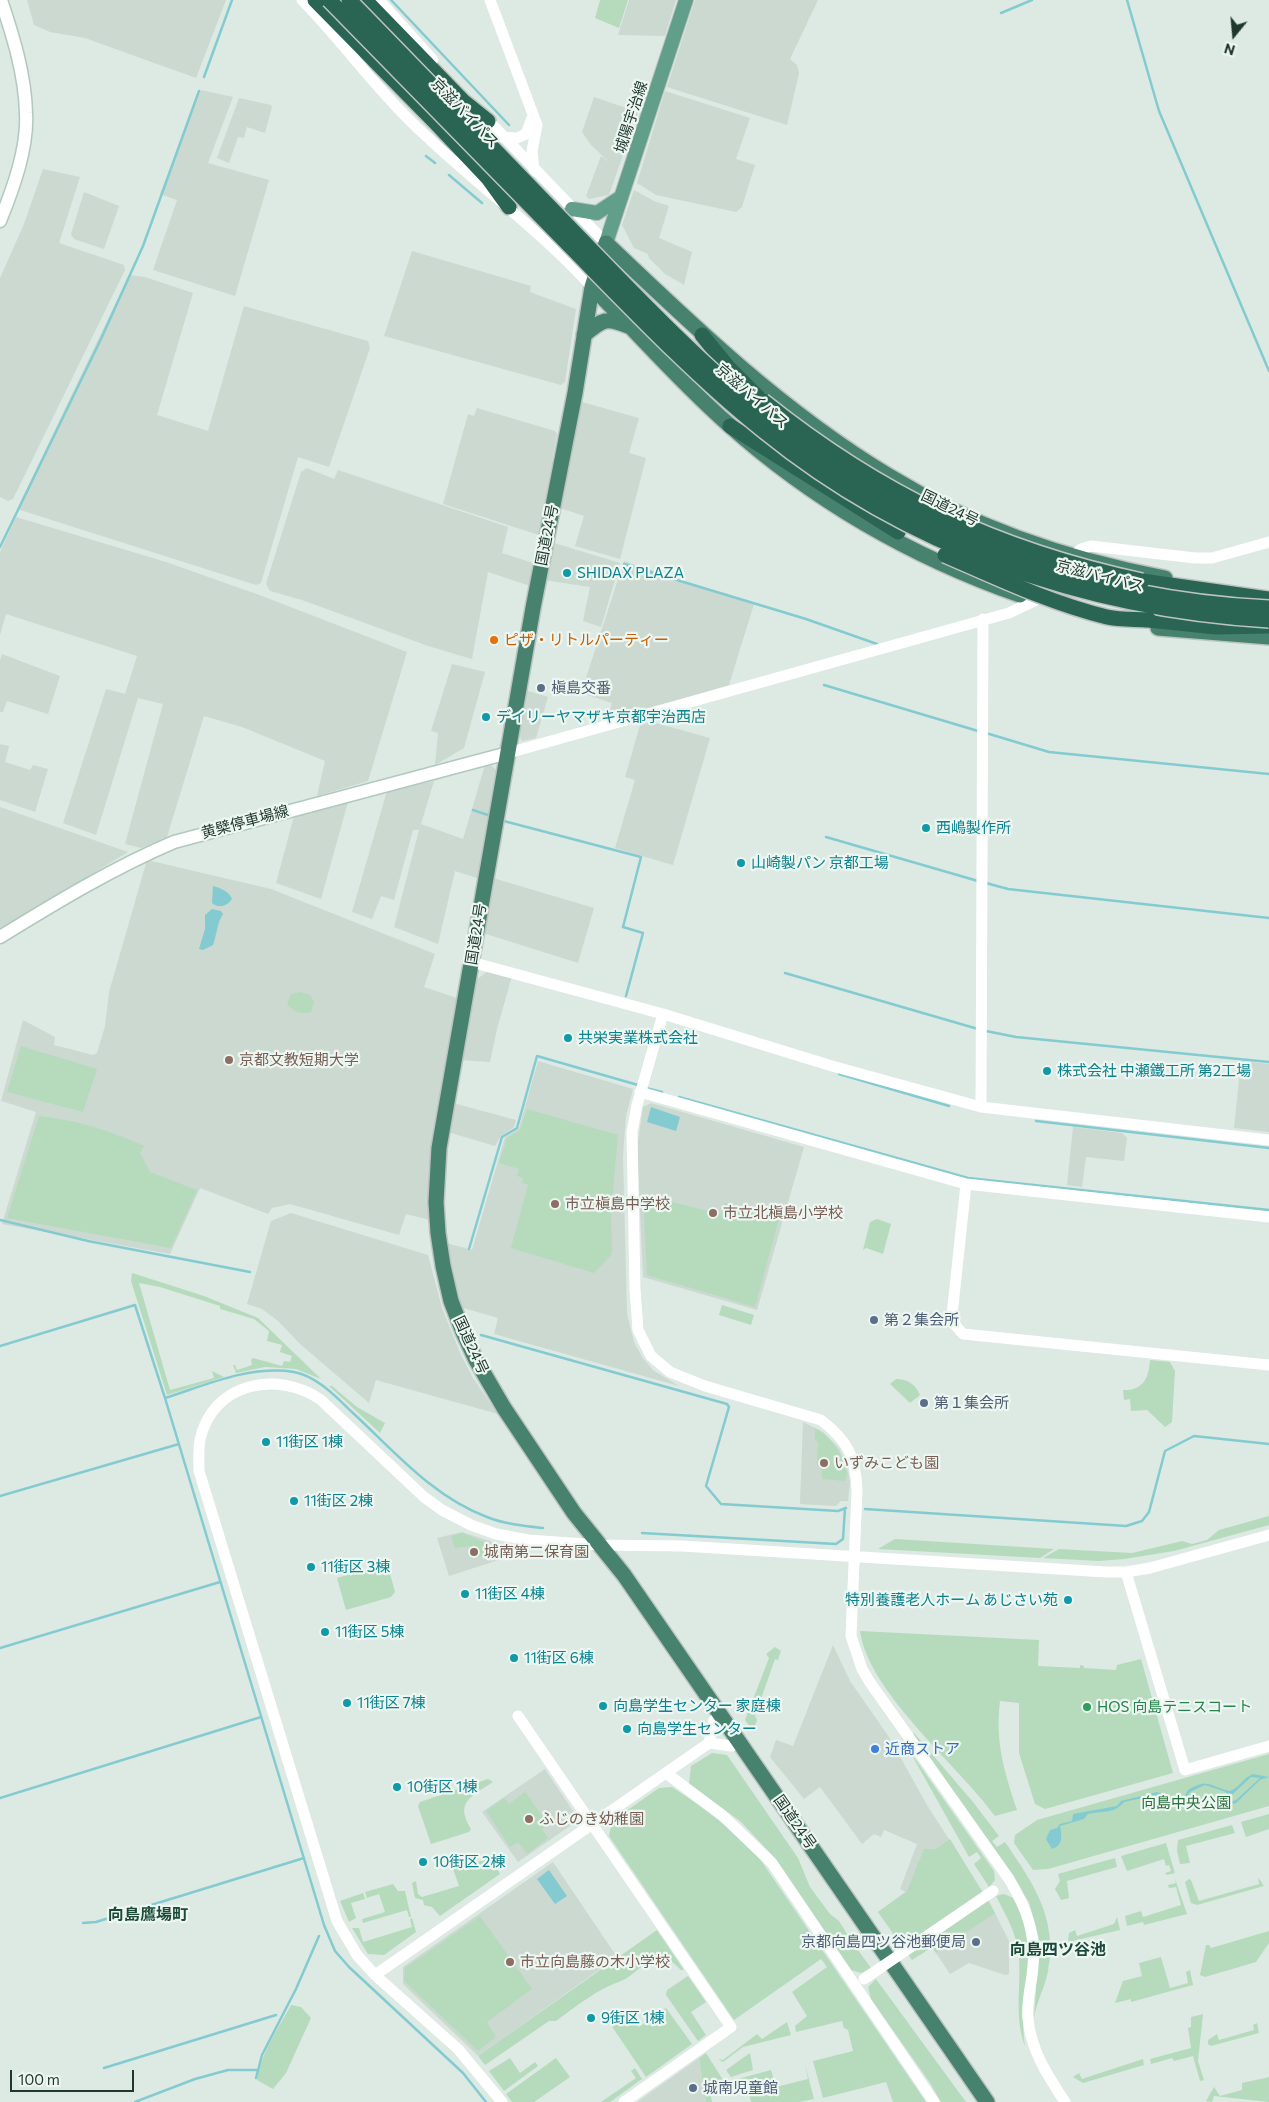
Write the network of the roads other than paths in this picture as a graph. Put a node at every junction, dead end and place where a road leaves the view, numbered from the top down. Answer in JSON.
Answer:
{"nodes":[{"id":1,"x":1,"y":0,"type":"edge"},
{"id":2,"x":316,"y":0,"type":"edge"},
{"id":3,"x":350,"y":0,"type":"edge"},
{"id":4,"x":365,"y":0,"type":"edge"},
{"id":5,"x":379,"y":0,"type":"edge"},
{"id":6,"x":490,"y":0,"type":"edge"},
{"id":7,"x":686,"y":0,"type":"edge"},
{"id":8,"x":533,"y":114,"type":"junction"},
{"id":9,"x":488,"y":121,"type":"junction"},
{"id":10,"x":502,"y":137,"type":"junction"},
{"id":11,"x":534,"y":171,"type":"junction"},
{"id":12,"x":621,"y":197,"type":"junction"},
{"id":13,"x":509,"y":207,"type":"junction"},
{"id":14,"x":572,"y":209,"type":"junction"},
{"id":15,"x":0,"y":221,"type":"edge"},
{"id":16,"x":606,"y":243,"type":"junction"},
{"id":17,"x":592,"y":287,"type":"junction"},
{"id":18,"x":630,"y":326,"type":"junction"},
{"id":19,"x":702,"y":334,"type":"junction"},
{"id":20,"x":584,"y":335,"type":"junction"},
{"id":21,"x":730,"y":426,"type":"junction"},
{"id":22,"x":1269,"y":542,"type":"edge"},
{"id":23,"x":1073,"y":555,"type":"junction"},
{"id":24,"x":1269,"y":592,"type":"edge"},
{"id":25,"x":1269,"y":599,"type":"edge"},
{"id":26,"x":1036,"y":600,"type":"junction"},
{"id":27,"x":1269,"y":608,"type":"edge"},
{"id":28,"x":984,"y":619,"type":"junction"},
{"id":29,"x":1269,"y":620,"type":"edge"},
{"id":30,"x":1269,"y":626,"type":"edge"},
{"id":31,"x":1269,"y":637,"type":"edge"},
{"id":32,"x":508,"y":753,"type":"junction"},
{"id":33,"x":0,"y":937,"type":"edge"},
{"id":34,"x":472,"y":962,"type":"junction"},
{"id":35,"x":663,"y":1014,"type":"junction"},
{"id":36,"x":642,"y":1088,"type":"junction"},
{"id":37,"x":981,"y":1107,"type":"junction"},
{"id":38,"x":1269,"y":1140,"type":"edge"},
{"id":39,"x":966,"y":1184,"type":"junction"},
{"id":40,"x":1269,"y":1216,"type":"edge"},
{"id":41,"x":1269,"y":1365,"type":"edge"},
{"id":42,"x":1269,"y":1534,"type":"edge"},
{"id":43,"x":598,"y":1545,"type":"junction"},
{"id":44,"x":853,"y":1558,"type":"junction"},
{"id":45,"x":1126,"y":1572,"type":"junction"},
{"id":46,"x":518,"y":1716,"type":"dead end"},
{"id":47,"x":714,"y":1720,"type":"junction"},
{"id":48,"x":709,"y":1743,"type":"junction"},
{"id":49,"x":732,"y":1746,"type":"junction"},
{"id":50,"x":1269,"y":1746,"type":"edge"},
{"id":51,"x":666,"y":1773,"type":"junction"},
{"id":52,"x":591,"y":1824,"type":"junction"},
{"id":53,"x":1009,"y":1879,"type":"junction"},
{"id":54,"x":375,"y":1975,"type":"junction"},
{"id":55,"x":859,"y":1982,"type":"junction"},
{"id":56,"x":984,"y":2100,"type":"edge"},
{"id":57,"x":502,"y":2102,"type":"edge"},
{"id":58,"x":624,"y":2102,"type":"edge"},
{"id":59,"x":934,"y":2102,"type":"edge"},
{"id":60,"x":1065,"y":2102,"type":"edge"}],
"edges":[{"from":1,"to":15,"type":"main road"},
{"from":2,"to":13,"type":"highway"},
{"from":2,"to":13,"type":"street"},
{"from":2,"to":29,"type":"highway","name":"京滋バイパス","bridge":true},
{"from":3,"to":27,"type":"highway","name":"京滋バイパス","bridge":true},
{"from":4,"to":9,"type":"highway"},
{"from":5,"to":9,"type":"street"},
{"from":6,"to":8,"type":"street"},
{"from":7,"to":12,"type":"main road","name":"城陽宇治線"},
{"from":8,"to":10,"type":"street"},
{"from":8,"to":11,"type":"street"},
{"from":9,"to":10,"type":"street"},
{"from":10,"to":11,"type":"street"},
{"from":11,"to":14,"type":"street"},
{"from":12,"to":14,"type":"main road"},
{"from":12,"to":16,"type":"main road","name":"城陽宇治線"},
{"from":13,"to":17,"type":"street"},
{"from":14,"to":16,"type":"street"},
{"from":16,"to":17,"type":"highway","name":"国道24号"},
{"from":16,"to":19,"type":"highway","name":"国道24号"},
{"from":17,"to":18,"type":"highway"},
{"from":17,"to":20,"type":"highway","name":"国道24号"},
{"from":18,"to":20,"type":"highway"},
{"from":18,"to":21,"type":"highway"},
{"from":19,"to":23,"type":"highway","name":"国道24号"},
{"from":19,"to":25,"type":"highway","bridge":true},
{"from":20,"to":32,"type":"highway","name":"国道24号"},
{"from":21,"to":26,"type":"highway"},
{"from":21,"to":30,"type":"highway","bridge":true},
{"from":22,"to":23,"type":"street"},
{"from":23,"to":24,"type":"highway","name":"国道24号"},
{"from":23,"to":26,"type":"street"},
{"from":26,"to":28,"type":"street"},
{"from":26,"to":31,"type":"highway"},
{"from":28,"to":32,"type":"street"},
{"from":28,"to":37,"type":"street"},
{"from":32,"to":33,"type":"main road","name":"黄檗停車場線"},
{"from":32,"to":34,"type":"highway","name":"国道24号"},
{"from":34,"to":35,"type":"street"},
{"from":34,"to":43,"type":"highway","name":"国道24号"},
{"from":35,"to":36,"type":"street"},
{"from":35,"to":37,"type":"street"},
{"from":36,"to":39,"type":"street"},
{"from":36,"to":44,"type":"street"},
{"from":37,"to":38,"type":"street"},
{"from":39,"to":40,"type":"street"},
{"from":39,"to":41,"type":"street"},
{"from":42,"to":45,"type":"street"},
{"from":43,"to":44,"type":"street"},
{"from":43,"to":47,"type":"highway","name":"国道24号"},
{"from":43,"to":54,"type":"street"},
{"from":43,"to":56,"type":"highway","name":"国道24号"},
{"from":44,"to":45,"type":"street"},
{"from":44,"to":53,"type":"street"},
{"from":45,"to":50,"type":"street"},
{"from":46,"to":52,"type":"street"},
{"from":47,"to":48,"type":"street"},
{"from":47,"to":49,"type":"highway","name":"国道24号"},
{"from":48,"to":49,"type":"street"},
{"from":48,"to":51,"type":"street"},
{"from":49,"to":56,"type":"highway","name":"国道24号"},
{"from":51,"to":52,"type":"street"},
{"from":51,"to":55,"type":"street"},
{"from":52,"to":54,"type":"street"},
{"from":52,"to":58,"type":"street"},
{"from":53,"to":55,"type":"street","bridge":true},
{"from":53,"to":60,"type":"street"},
{"from":54,"to":57,"type":"street"},
{"from":55,"to":59,"type":"street"}]}
